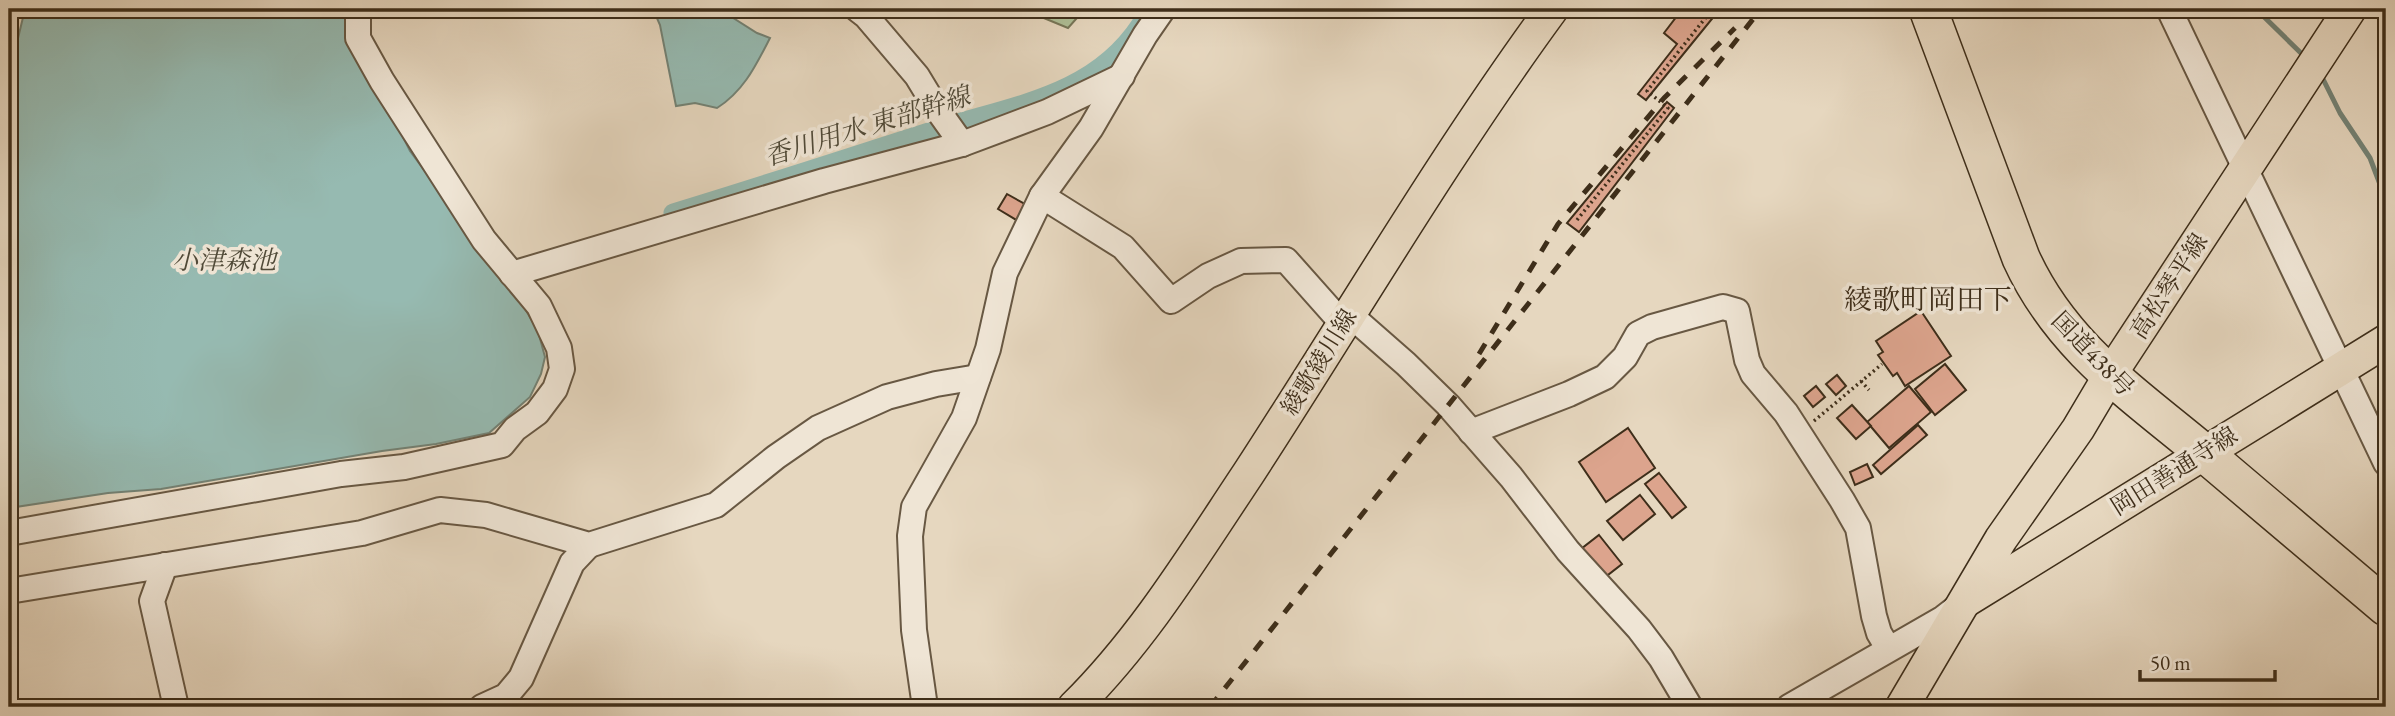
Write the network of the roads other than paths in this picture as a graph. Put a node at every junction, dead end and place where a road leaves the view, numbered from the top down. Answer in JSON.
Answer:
{"nodes":[{"id":1,"x":358,"y":9,"type":"edge"},
{"id":2,"x":857,"y":9,"type":"edge"},
{"id":3,"x":1163,"y":9,"type":"edge"},
{"id":4,"x":1552,"y":9,"type":"edge"},
{"id":5,"x":1928,"y":9,"type":"edge"},
{"id":6,"x":2169,"y":9,"type":"edge"},
{"id":7,"x":2350,"y":9,"type":"edge"},
{"id":8,"x":1122,"y":76,"type":"junction"},
{"id":9,"x":962,"y":144,"type":"junction"},
{"id":10,"x":2244,"y":171,"type":"junction"},
{"id":11,"x":1042,"y":196,"type":"junction"},
{"id":12,"x":512,"y":274,"type":"junction"},
{"id":13,"x":1347,"y":318,"type":"junction"},
{"id":14,"x":2386,"y":341,"type":"edge"},
{"id":15,"x":2340,"y":368,"type":"junction"},
{"id":16,"x":2110,"y":375,"type":"junction"},
{"id":17,"x":978,"y":377,"type":"junction"},
{"id":18,"x":1471,"y":432,"type":"junction"},
{"id":19,"x":2204,"y":452,"type":"junction"},
{"id":20,"x":2386,"y":463,"type":"edge"},
{"id":21,"x":9,"y":533,"type":"edge"},
{"id":22,"x":589,"y":545,"type":"junction"},
{"id":23,"x":165,"y":565,"type":"junction"},
{"id":24,"x":9,"y":591,"type":"edge"},
{"id":25,"x":1963,"y":602,"type":"junction"},
{"id":26,"x":2386,"y":607,"type":"edge"},
{"id":27,"x":1888,"y":648,"type":"junction"},
{"id":28,"x":176,"y":707,"type":"edge"},
{"id":29,"x":482,"y":707,"type":"edge"},
{"id":30,"x":925,"y":707,"type":"edge"},
{"id":31,"x":1074,"y":707,"type":"edge"},
{"id":32,"x":1690,"y":707,"type":"edge"},
{"id":33,"x":1789,"y":707,"type":"edge"},
{"id":34,"x":1902,"y":707,"type":"edge"}],
"edges":[{"from":1,"to":12,"type":"street"},
{"from":2,"to":9,"type":"street"},
{"from":3,"to":8,"type":"street"},
{"from":4,"to":13,"type":"main road","name":"綾歌綾川線"},
{"from":5,"to":16,"type":"highway","name":"国道438号"},
{"from":6,"to":10,"type":"street"},
{"from":7,"to":10,"type":"main road","name":"高松琴平線"},
{"from":8,"to":9,"type":"street"},
{"from":8,"to":11,"type":"street"},
{"from":9,"to":12,"type":"street"},
{"from":10,"to":15,"type":"street"},
{"from":10,"to":16,"type":"main road","name":"高松琴平線"},
{"from":11,"to":13,"type":"street"},
{"from":11,"to":17,"type":"street"},
{"from":12,"to":21,"type":"street"},
{"from":13,"to":18,"type":"street"},
{"from":13,"to":31,"type":"main road","name":"綾歌綾川線"},
{"from":14,"to":15,"type":"main road","name":"岡田善通寺線"},
{"from":15,"to":19,"type":"main road","name":"岡田善通寺線"},
{"from":15,"to":20,"type":"street"},
{"from":16,"to":19,"type":"highway","name":"国道438号"},
{"from":16,"to":25,"type":"main road","name":"高松琴平線"},
{"from":17,"to":22,"type":"street"},
{"from":17,"to":30,"type":"street"},
{"from":18,"to":27,"type":"street"},
{"from":18,"to":32,"type":"street"},
{"from":19,"to":25,"type":"main road","name":"岡田善通寺線"},
{"from":19,"to":26,"type":"highway","name":"国道438号"},
{"from":22,"to":23,"type":"street"},
{"from":22,"to":29,"type":"street"},
{"from":23,"to":24,"type":"street"},
{"from":23,"to":28,"type":"street"},
{"from":25,"to":27,"type":"street"},
{"from":25,"to":34,"type":"main road","name":"高松琴平線"},
{"from":27,"to":33,"type":"street"}]}
